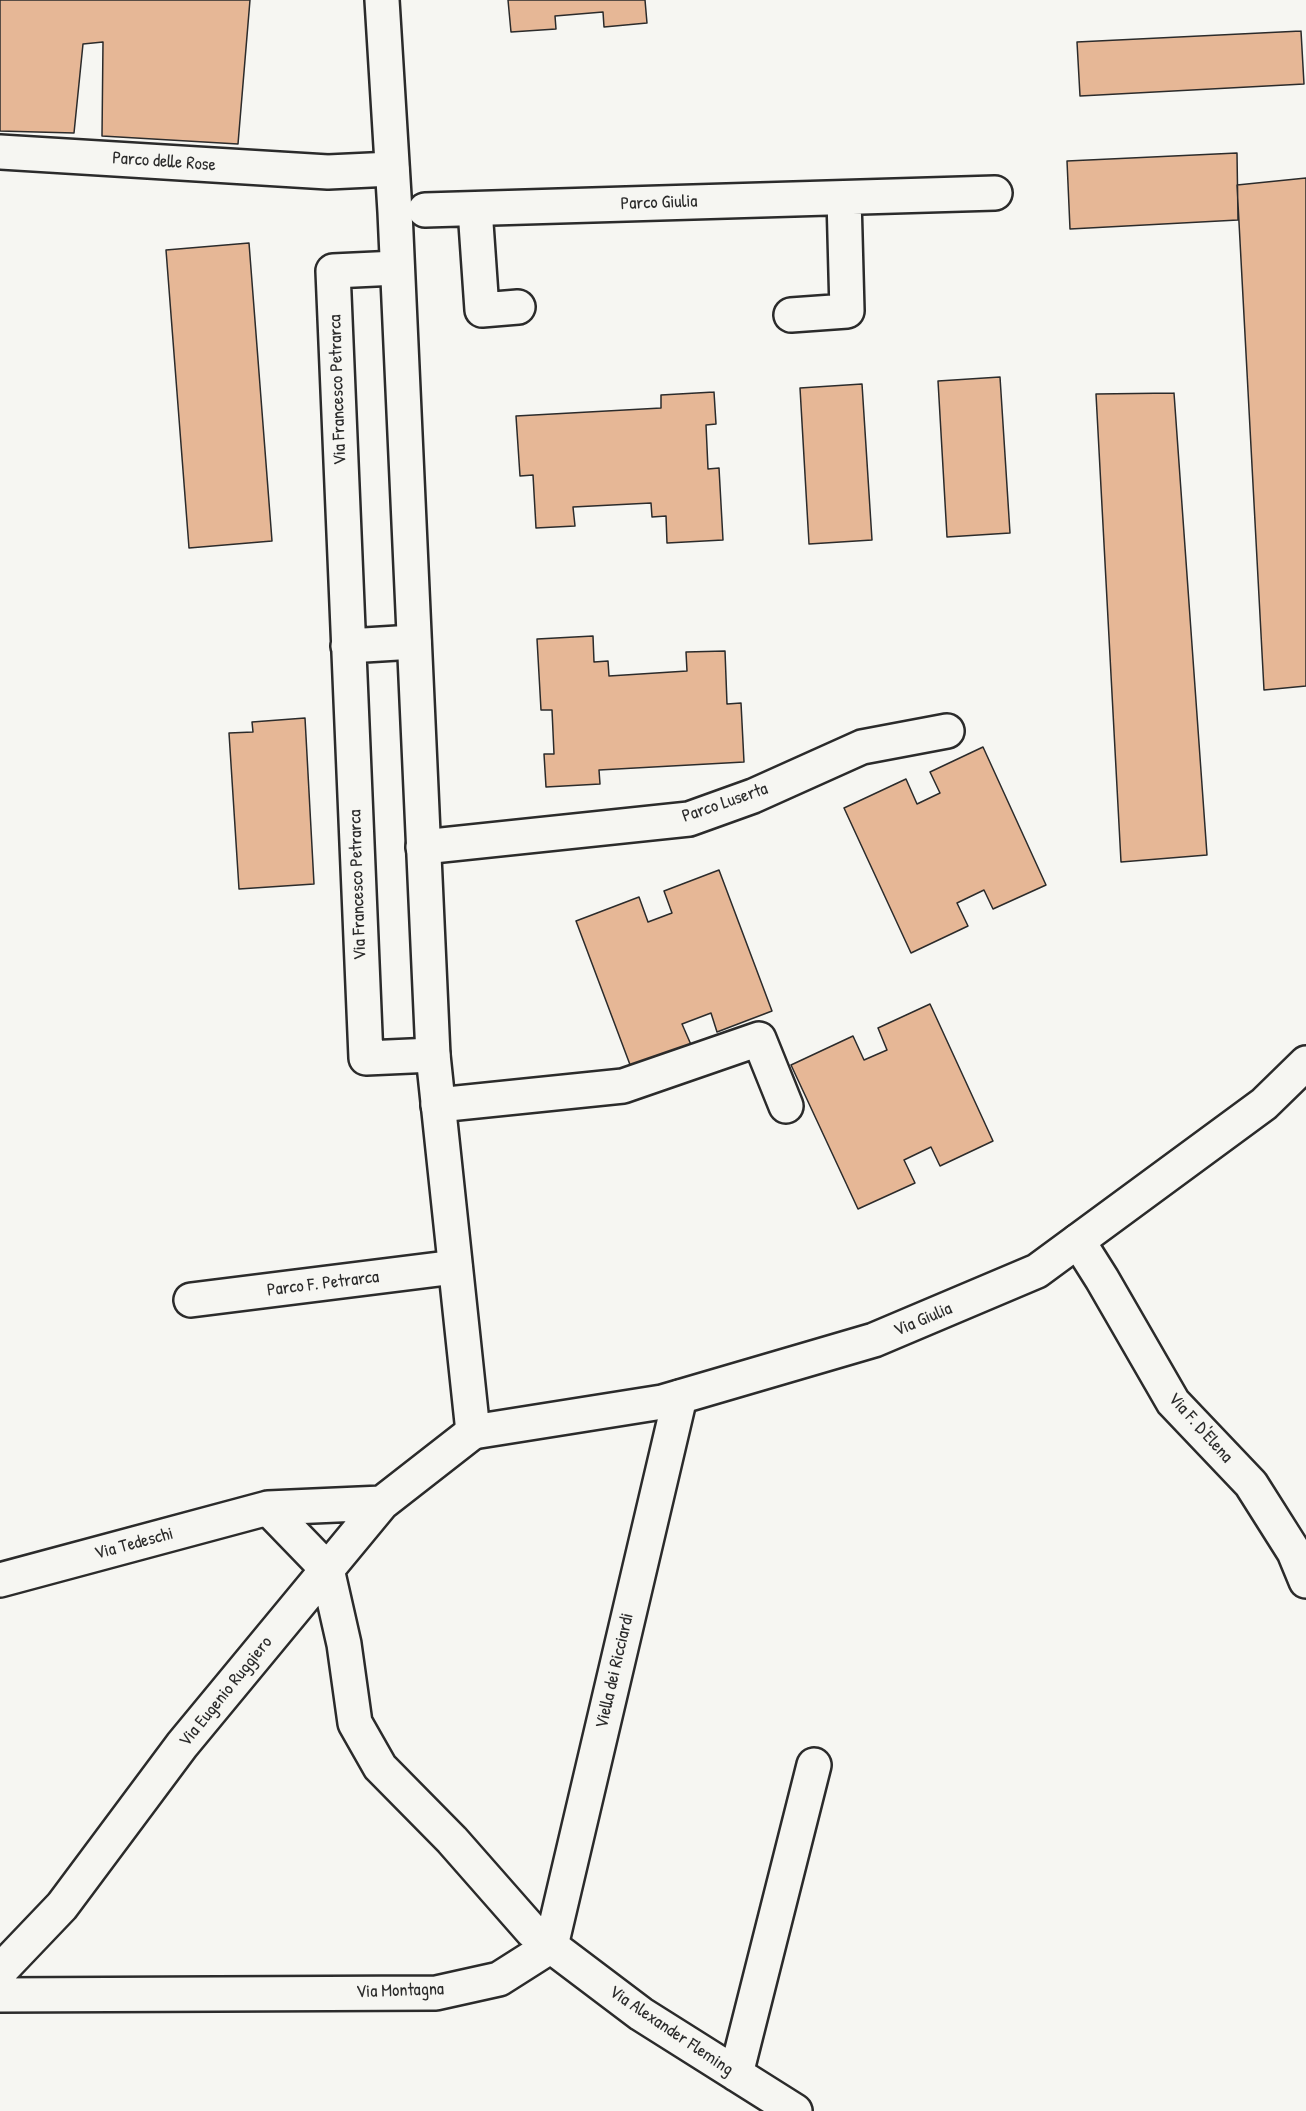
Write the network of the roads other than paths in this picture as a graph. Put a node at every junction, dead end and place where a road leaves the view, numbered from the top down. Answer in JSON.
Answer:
{"nodes":[{"id":1,"x":382,"y":0,"type":"edge"},
{"id":2,"x":0,"y":152,"type":"edge"},
{"id":3,"x":392,"y":169,"type":"junction"},
{"id":4,"x":995,"y":193,"type":"dead end"},
{"id":5,"x":844,"y":198,"type":"junction"},
{"id":6,"x":475,"y":209,"type":"junction"},
{"id":7,"x":425,"y":210,"type":"dead end"},
{"id":8,"x":397,"y":268,"type":"junction"},
{"id":9,"x":518,"y":307,"type":"dead end"},
{"id":10,"x":791,"y":315,"type":"dead end"},
{"id":11,"x":414,"y":642,"type":"junction"},
{"id":12,"x":348,"y":646,"type":"junction"},
{"id":13,"x":947,"y":730,"type":"dead end"},
{"id":14,"x":423,"y":847,"type":"junction"},
{"id":15,"x":433,"y":1055,"type":"junction"},
{"id":16,"x":1306,"y":1063,"type":"edge"},
{"id":17,"x":438,"y":1105,"type":"junction"},
{"id":18,"x":786,"y":1106,"type":"dead end"},
{"id":19,"x":1078,"y":1241,"type":"junction"},
{"id":20,"x":455,"y":1267,"type":"junction"},
{"id":21,"x":191,"y":1300,"type":"dead end"},
{"id":22,"x":680,"y":1397,"type":"junction"},
{"id":23,"x":473,"y":1432,"type":"junction"},
{"id":24,"x":382,"y":1503,"type":"junction"},
{"id":25,"x":268,"y":1508,"type":"junction"},
{"id":26,"x":327,"y":1569,"type":"junction"},
{"id":27,"x":0,"y":1580,"type":"edge"},
{"id":28,"x":1306,"y":1581,"type":"edge"},
{"id":29,"x":814,"y":1765,"type":"dead end"},
{"id":30,"x":551,"y":1946,"type":"junction"},
{"id":31,"x":0,"y":1971,"type":"edge"},
{"id":32,"x":0,"y":1995,"type":"edge"},
{"id":33,"x":736,"y":2074,"type":"junction"},
{"id":34,"x":795,"y":2111,"type":"edge"}],
"edges":[{"from":1,"to":3,"type":"street"},
{"from":2,"to":3,"type":"street","name":"Parco delle Rose"},
{"from":3,"to":8,"type":"street"},
{"from":4,"to":5,"type":"street","name":"Parco Giulia"},
{"from":5,"to":6,"type":"street","name":"Parco Giulia"},
{"from":5,"to":10,"type":"street"},
{"from":6,"to":7,"type":"street","name":"Parco Giulia"},
{"from":6,"to":9,"type":"street"},
{"from":8,"to":11,"type":"street"},
{"from":8,"to":12,"type":"street","name":"Via Francesco Petrarca"},
{"from":11,"to":12,"type":"street"},
{"from":11,"to":14,"type":"street"},
{"from":12,"to":15,"type":"street","name":"Via Francesco Petrarca"},
{"from":13,"to":14,"type":"street","name":"Parco Luserta"},
{"from":14,"to":15,"type":"street"},
{"from":15,"to":17,"type":"street"},
{"from":16,"to":19,"type":"street","name":"Via Giulia"},
{"from":17,"to":18,"type":"street"},
{"from":17,"to":20,"type":"street"},
{"from":19,"to":22,"type":"street","name":"Via Giulia"},
{"from":19,"to":28,"type":"street","name":"Via F. D'Elena"},
{"from":20,"to":21,"type":"street","name":"Parco F. Petrarca"},
{"from":20,"to":23,"type":"street"},
{"from":22,"to":23,"type":"street","name":"Via Giulia"},
{"from":22,"to":30,"type":"street","name":"Viella dei Ricciardi"},
{"from":23,"to":24,"type":"street","name":"Via Eugenio Ruggiero"},
{"from":24,"to":25,"type":"street","name":"Via Tedeschi"},
{"from":24,"to":26,"type":"street","name":"Via Eugenio Ruggiero"},
{"from":25,"to":26,"type":"street"},
{"from":25,"to":27,"type":"street","name":"Via Tedeschi"},
{"from":26,"to":30,"type":"street"},
{"from":26,"to":31,"type":"street","name":"Via Eugenio Ruggiero"},
{"from":29,"to":33,"type":"street"},
{"from":30,"to":32,"type":"street","name":"Via Montagna"},
{"from":30,"to":33,"type":"street","name":"Via Alexander Fleming"},
{"from":33,"to":34,"type":"street","name":"Via Alexander Fleming"}]}
